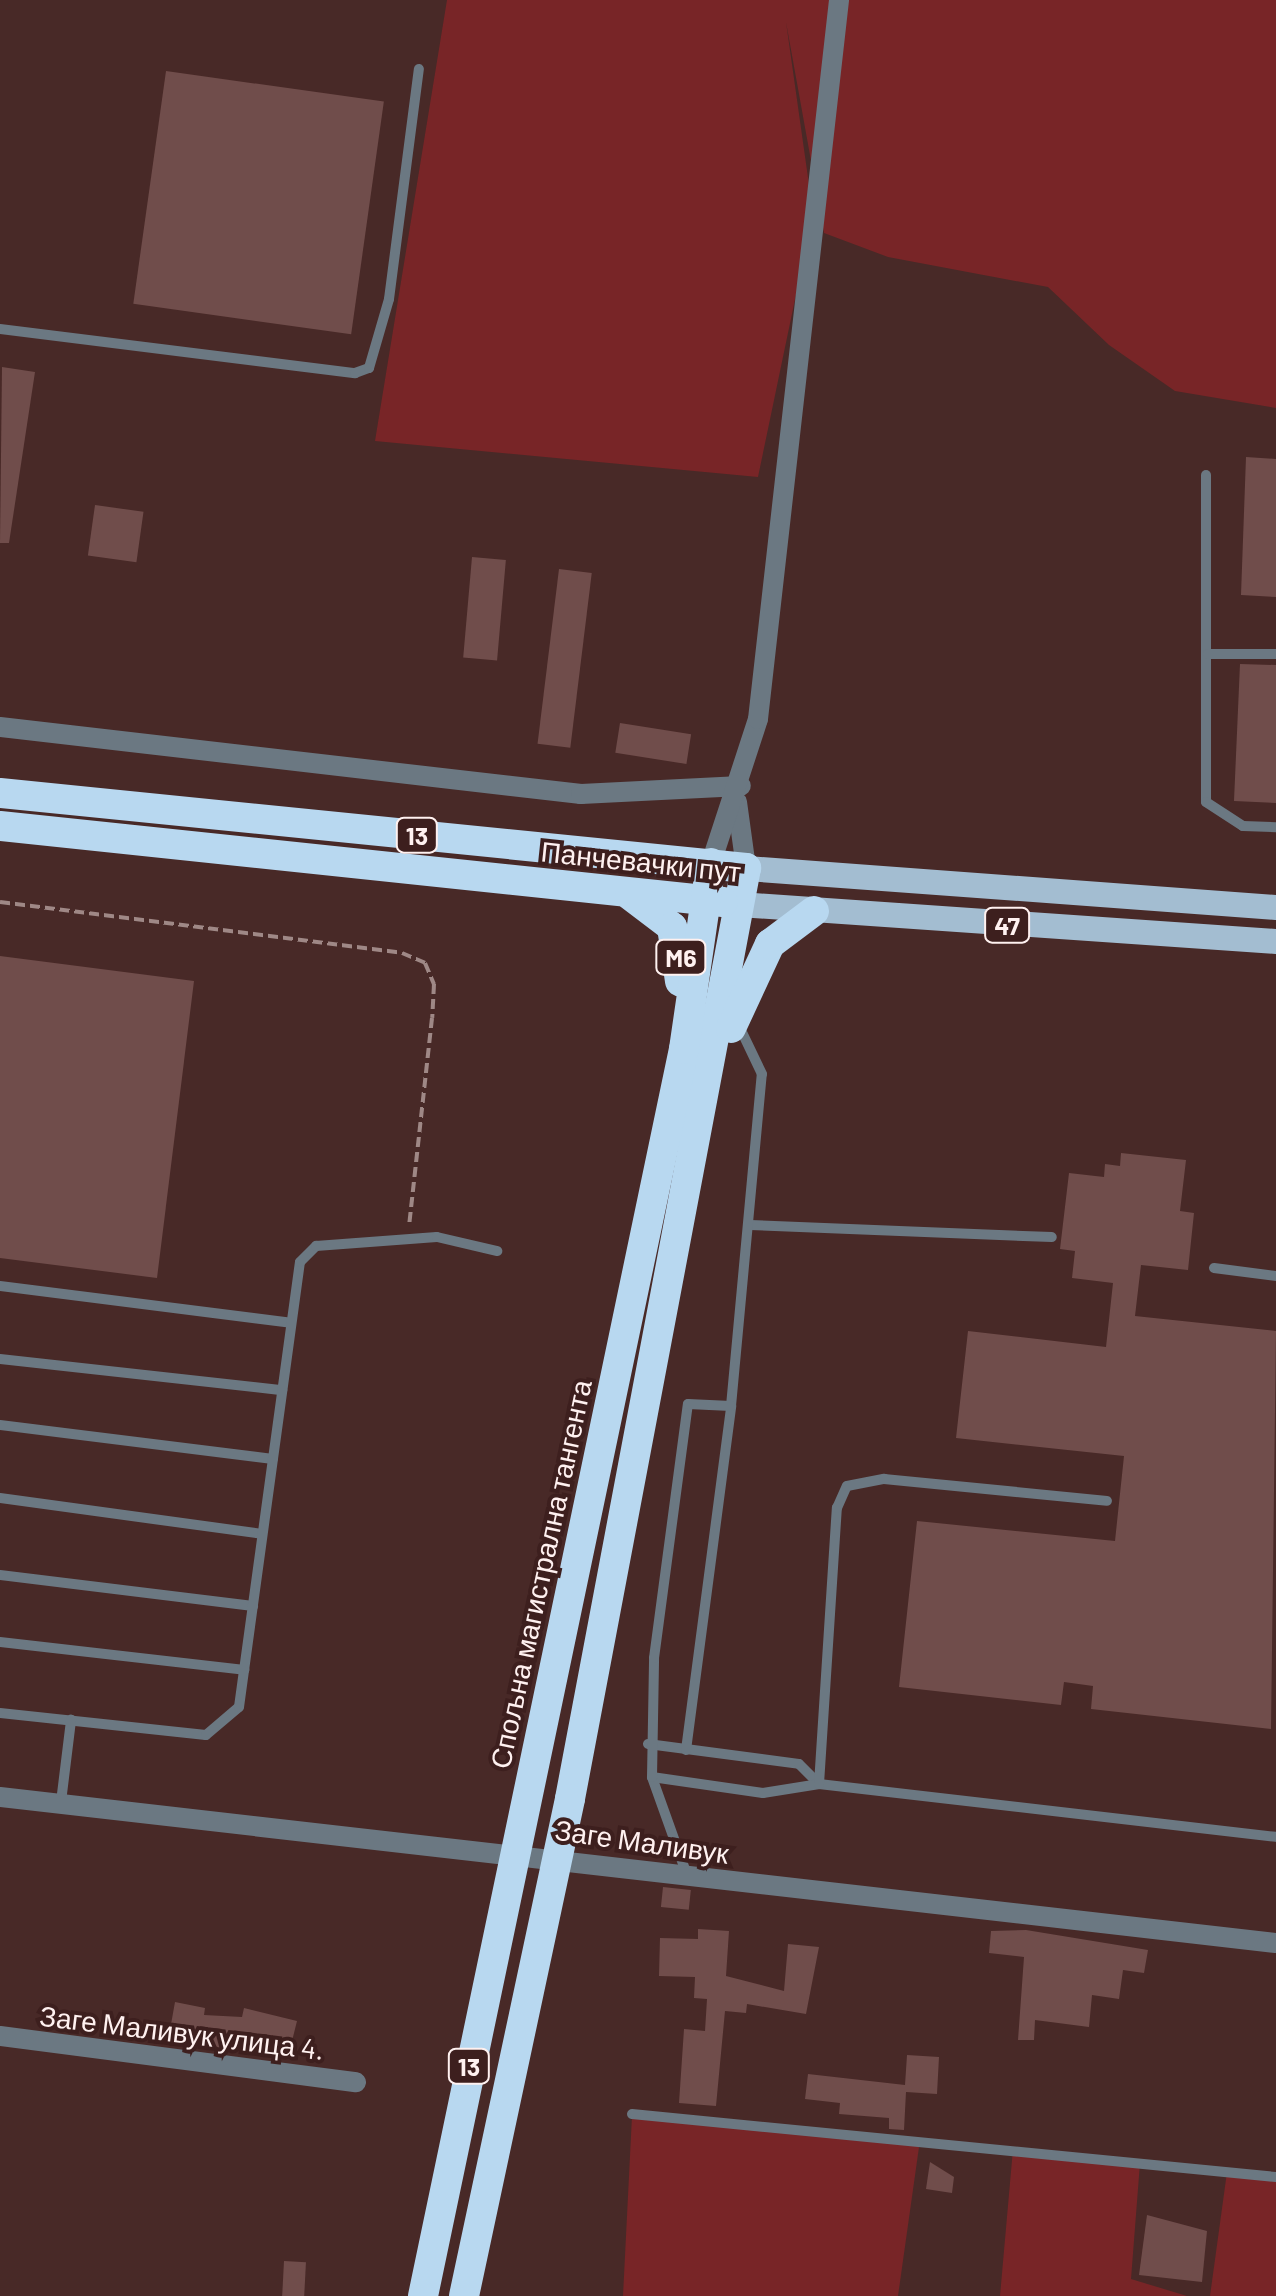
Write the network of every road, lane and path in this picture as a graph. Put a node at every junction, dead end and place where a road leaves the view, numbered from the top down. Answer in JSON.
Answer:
{"nodes":[{"id":1,"x":839,"y":0,"type":"edge"},
{"id":2,"x":419,"y":69,"type":"dead end"},
{"id":3,"x":0,"y":328,"type":"edge"},
{"id":4,"x":1206,"y":474,"type":"dead end"},
{"id":5,"x":1208,"y":654,"type":"junction"},
{"id":6,"x":1276,"y":654,"type":"edge"},
{"id":7,"x":0,"y":727,"type":"edge"},
{"id":8,"x":0,"y":793,"type":"edge"},
{"id":9,"x":739,"y":794,"type":"junction"},
{"id":10,"x":0,"y":826,"type":"edge"},
{"id":11,"x":1276,"y":827,"type":"edge"},
{"id":12,"x":711,"y":863,"type":"junction"},
{"id":13,"x":746,"y":868,"type":"junction"},
{"id":14,"x":624,"y":892,"type":"junction"},
{"id":15,"x":706,"y":900,"type":"junction"},
{"id":16,"x":0,"y":902,"type":"edge"},
{"id":17,"x":739,"y":904,"type":"junction"},
{"id":18,"x":1276,"y":907,"type":"edge"},
{"id":19,"x":814,"y":911,"type":"junction"},
{"id":20,"x":1276,"y":941,"type":"edge"},
{"id":21,"x":734,"y":1016,"type":"junction"},
{"id":22,"x":684,"y":1049,"type":"junction"},
{"id":23,"x":703,"y":1095,"type":"junction"},
{"id":24,"x":750,"y":1225,"type":"junction"},
{"id":25,"x":1052,"y":1237,"type":"dead end"},
{"id":26,"x":407,"y":1239,"type":"junction"},
{"id":27,"x":497,"y":1251,"type":"dead end"},
{"id":28,"x":1214,"y":1268,"type":"dead end"},
{"id":29,"x":1276,"y":1276,"type":"edge"},
{"id":30,"x":0,"y":1286,"type":"edge"},
{"id":31,"x":291,"y":1323,"type":"junction"},
{"id":32,"x":0,"y":1359,"type":"edge"},
{"id":33,"x":282,"y":1390,"type":"junction"},
{"id":34,"x":731,"y":1406,"type":"junction"},
{"id":35,"x":0,"y":1425,"type":"edge"},
{"id":36,"x":273,"y":1459,"type":"junction"},
{"id":37,"x":0,"y":1498,"type":"edge"},
{"id":38,"x":1107,"y":1501,"type":"dead end"},
{"id":39,"x":262,"y":1534,"type":"junction"},
{"id":40,"x":0,"y":1575,"type":"edge"},
{"id":41,"x":252,"y":1606,"type":"junction"},
{"id":42,"x":0,"y":1642,"type":"edge"},
{"id":43,"x":244,"y":1670,"type":"junction"},
{"id":44,"x":0,"y":1713,"type":"edge"},
{"id":45,"x":71,"y":1720,"type":"junction"},
{"id":46,"x":648,"y":1744,"type":"junction"},
{"id":47,"x":686,"y":1750,"type":"junction"},
{"id":48,"x":652,"y":1777,"type":"junction"},
{"id":49,"x":820,"y":1784,"type":"junction"},
{"id":50,"x":0,"y":1798,"type":"edge"},
{"id":51,"x":61,"y":1802,"type":"junction"},
{"id":52,"x":1276,"y":1837,"type":"edge"},
{"id":53,"x":514,"y":1852,"type":"junction"},
{"id":54,"x":558,"y":1858,"type":"junction"},
{"id":55,"x":687,"y":1876,"type":"junction"},
{"id":56,"x":1276,"y":1943,"type":"edge"},
{"id":57,"x":0,"y":2036,"type":"edge"},
{"id":58,"x":356,"y":2082,"type":"dead end"},
{"id":59,"x":632,"y":2114,"type":"dead end"},
{"id":60,"x":1276,"y":2177,"type":"edge"},
{"id":61,"x":423,"y":2296,"type":"edge"},
{"id":62,"x":464,"y":2296,"type":"edge"}],
"edges":[{"from":1,"to":9,"type":"street"},
{"from":2,"to":3,"type":"lane"},
{"from":4,"to":5,"type":"lane"},
{"from":5,"to":6,"type":"lane"},
{"from":5,"to":11,"type":"lane"},
{"from":7,"to":9,"type":"street"},
{"from":8,"to":12,"type":"highway","name":"Панчевачки пут","number":"13"},
{"from":9,"to":12,"type":"street"},
{"from":9,"to":13,"type":"street"},
{"from":10,"to":14,"type":"highway","name":"Панчевачки пут","number":"13"},
{"from":12,"to":13,"type":"highway","name":"Панчевачки пут","number":"13"},
{"from":12,"to":15,"type":"highway","name":"Спољна магистрална тангента","number":"13"},
{"from":13,"to":17,"type":"highway","number":"13"},
{"from":13,"to":18,"type":"main road","name":"Панчевачки пут","number":"47"},
{"from":14,"to":15,"type":"highway","name":"Панчевачки пут","number":"13"},
{"from":14,"to":22,"type":"highway","number":"M6"},
{"from":15,"to":17,"type":"highway","name":"Панчевачки пут","number":"13"},
{"from":15,"to":22,"type":"highway","name":"Спољна магистрална тангента","number":"13"},
{"from":16,"to":26,"type":"path"},
{"from":17,"to":19,"type":"main road","name":"Панчевачки пут","number":"47"},
{"from":17,"to":23,"type":"highway","number":"13"},
{"from":19,"to":20,"type":"main road","name":"Панчевачки пут","number":"47"},
{"from":19,"to":21,"type":"highway"},
{"from":21,"to":23,"type":"highway"},
{"from":21,"to":24,"type":"lane"},
{"from":22,"to":53,"type":"highway","name":"Спољна магистрална тангента","number":"13"},
{"from":23,"to":54,"type":"highway","number":"13"},
{"from":24,"to":25,"type":"lane"},
{"from":24,"to":34,"type":"lane"},
{"from":26,"to":27,"type":"lane"},
{"from":26,"to":31,"type":"lane"},
{"from":28,"to":29,"type":"lane"},
{"from":30,"to":31,"type":"lane"},
{"from":31,"to":33,"type":"lane"},
{"from":32,"to":33,"type":"lane"},
{"from":33,"to":36,"type":"lane"},
{"from":34,"to":46,"type":"lane"},
{"from":34,"to":47,"type":"lane"},
{"from":35,"to":36,"type":"lane"},
{"from":36,"to":39,"type":"lane"},
{"from":37,"to":39,"type":"lane"},
{"from":38,"to":49,"type":"lane"},
{"from":39,"to":41,"type":"lane"},
{"from":40,"to":41,"type":"lane"},
{"from":41,"to":43,"type":"lane"},
{"from":42,"to":43,"type":"lane"},
{"from":43,"to":45,"type":"lane"},
{"from":44,"to":45,"type":"lane"},
{"from":45,"to":51,"type":"lane"},
{"from":46,"to":47,"type":"lane"},
{"from":46,"to":48,"type":"lane"},
{"from":47,"to":49,"type":"lane"},
{"from":48,"to":49,"type":"lane"},
{"from":48,"to":55,"type":"lane"},
{"from":49,"to":52,"type":"lane"},
{"from":50,"to":51,"type":"street","name":"Заге Маливук"},
{"from":51,"to":53,"type":"street","name":"Заге Маливук"},
{"from":53,"to":54,"type":"street","name":"Заге Маливук"},
{"from":53,"to":61,"type":"highway","name":"Спољна магистрална тангента","number":"13"},
{"from":54,"to":55,"type":"street","name":"Заге Маливук"},
{"from":54,"to":62,"type":"highway","number":"13"},
{"from":55,"to":56,"type":"street","name":"Заге Маливук"},
{"from":57,"to":58,"type":"street","name":"Заге Маливук улица 4."},
{"from":59,"to":60,"type":"lane"}]}
